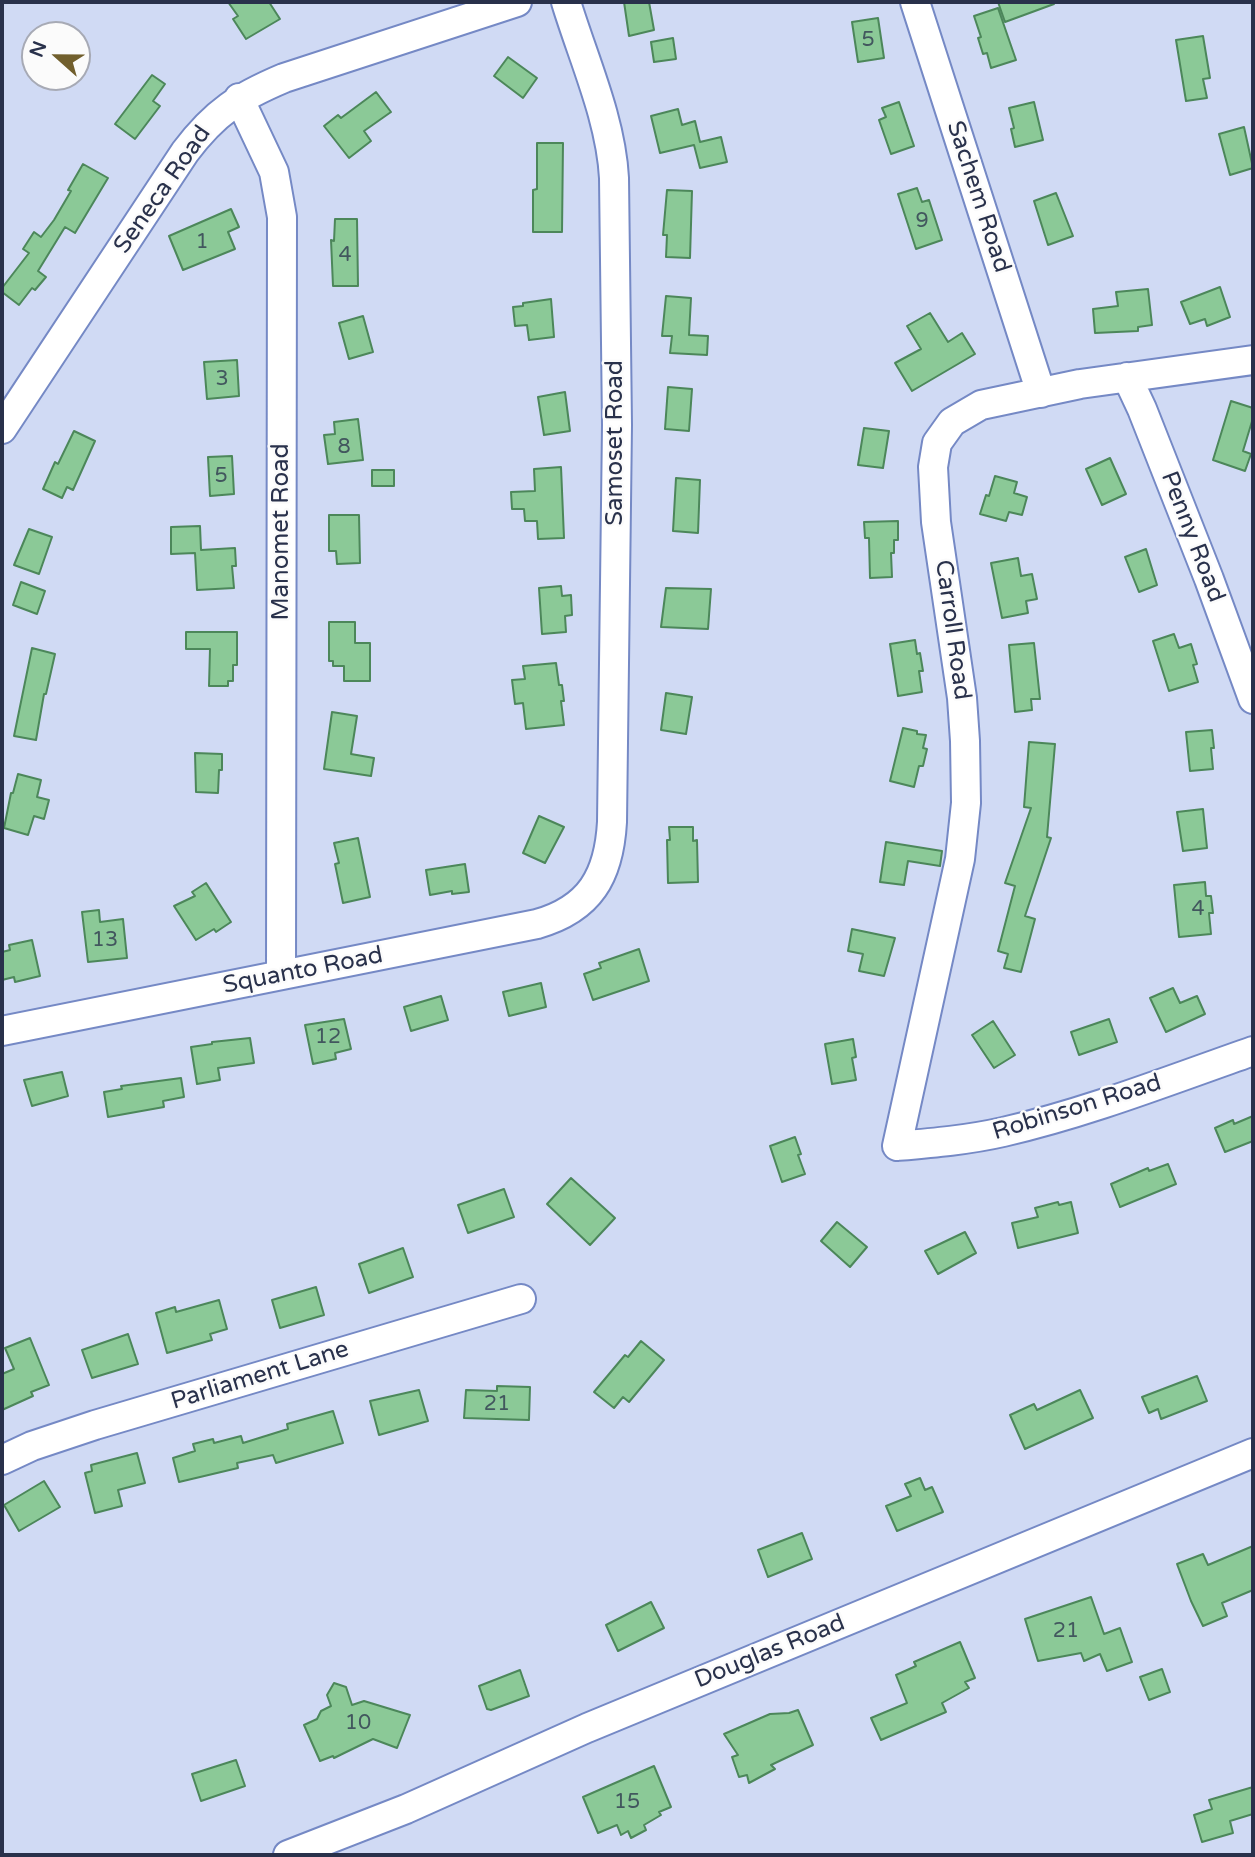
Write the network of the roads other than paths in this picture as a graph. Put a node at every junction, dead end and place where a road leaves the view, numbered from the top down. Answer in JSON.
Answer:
{"nodes":[{"id":1,"x":517,"y":2,"type":"edge"},
{"id":2,"x":566,"y":2,"type":"edge"},
{"id":3,"x":915,"y":2,"type":"edge"},
{"id":4,"x":239,"y":98,"type":"junction"},
{"id":5,"x":1253,"y":360,"type":"edge"},
{"id":6,"x":1127,"y":377,"type":"junction"},
{"id":7,"x":1041,"y":393,"type":"junction"},
{"id":8,"x":2,"y":429,"type":"edge"},
{"id":9,"x":1253,"y":699,"type":"edge"},
{"id":10,"x":593,"y":888,"type":"joint"},
{"id":11,"x":281,"y":975,"type":"junction"},
{"id":12,"x":2,"y":1031,"type":"edge"},
{"id":13,"x":1253,"y":1051,"type":"edge"},
{"id":14,"x":897,"y":1146,"type":"joint"},
{"id":15,"x":521,"y":1299,"type":"dead end"},
{"id":16,"x":1253,"y":1453,"type":"edge"},
{"id":17,"x":2,"y":1460,"type":"edge"},
{"id":18,"x":288,"y":1855,"type":"edge"}],
"edges":[{"from":1,"to":4,"type":"street","name":"Seneca Road"},
{"from":2,"to":10,"type":"street","name":"Samoset Road"},
{"from":3,"to":7,"type":"street","name":"Sachem Road"},
{"from":4,"to":8,"type":"street","name":"Seneca Road"},
{"from":4,"to":11,"type":"street","name":"Manomet Road"},
{"from":5,"to":6,"type":"street","name":"Carroll Road"},
{"from":6,"to":7,"type":"street","name":"Carroll Road"},
{"from":6,"to":9,"type":"street","name":"Penny Road"},
{"from":7,"to":14,"type":"street","name":"Carroll Road"},
{"from":10,"to":11,"type":"street","name":"Squanto Road"},
{"from":11,"to":12,"type":"street","name":"Squanto Road"},
{"from":13,"to":14,"type":"street","name":"Robinson Road"},
{"from":15,"to":17,"type":"street","name":"Parliament Lane"},
{"from":16,"to":18,"type":"street","name":"Douglas Road"}]}
